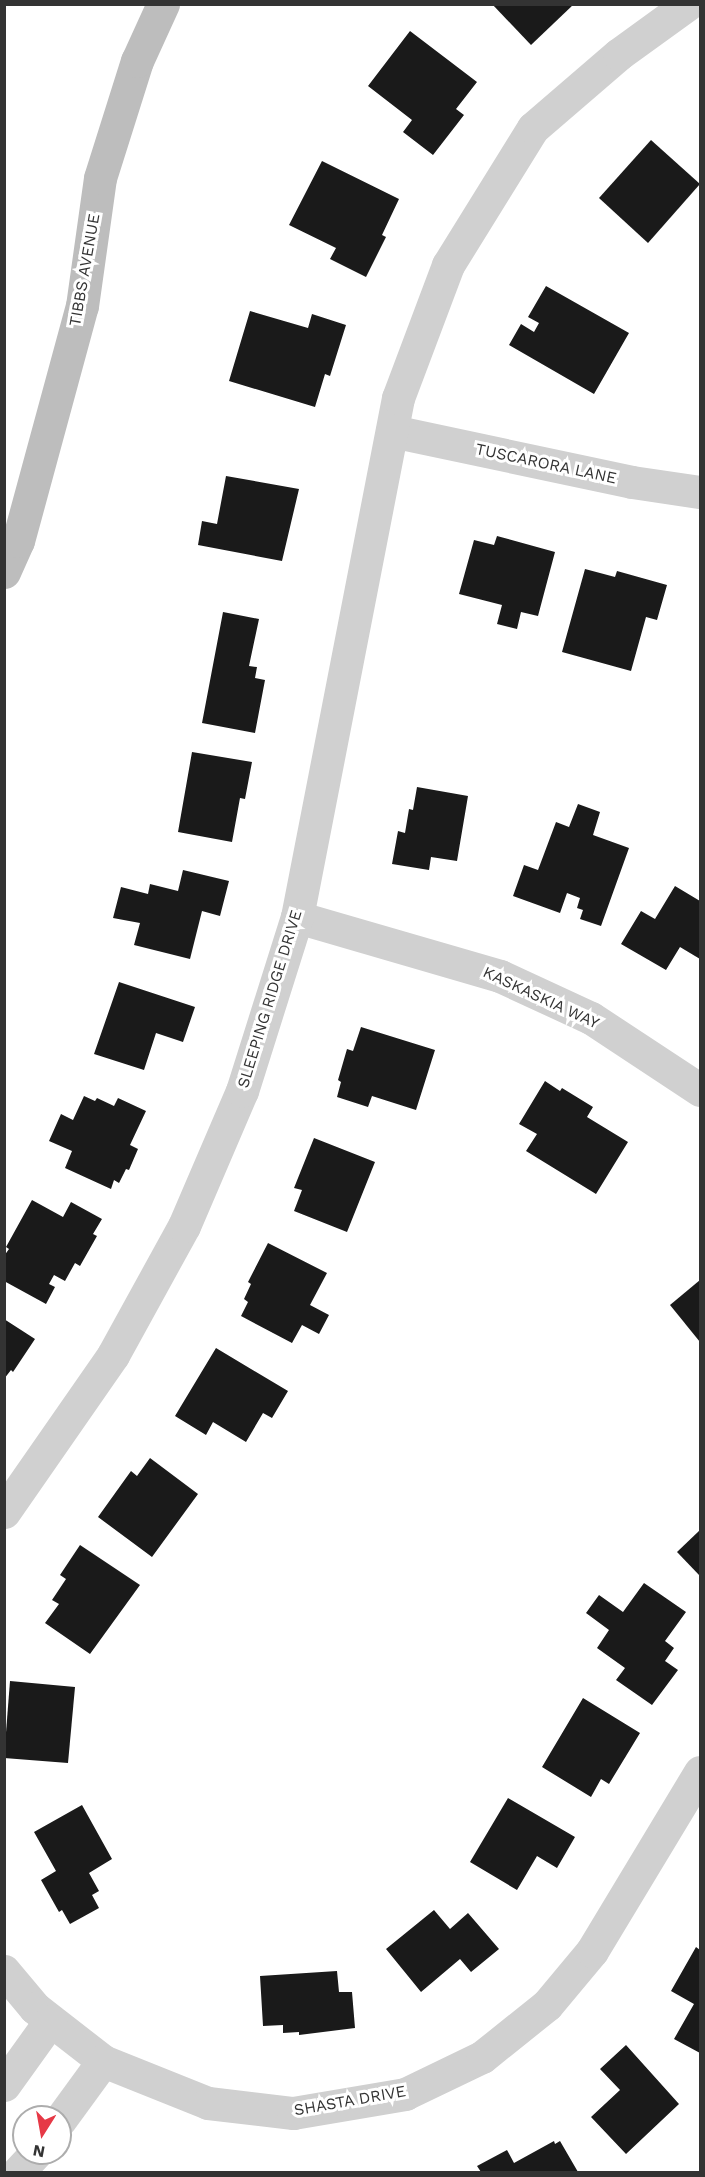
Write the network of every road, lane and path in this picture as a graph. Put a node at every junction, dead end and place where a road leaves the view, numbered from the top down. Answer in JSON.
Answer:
{"nodes":[{"id":1,"x":163,"y":4,"type":"edge"},
{"id":2,"x":688,"y":4,"type":"edge"},
{"id":3,"x":392,"y":431,"type":"junction"},
{"id":4,"x":700,"y":492,"type":"edge"},
{"id":5,"x":4,"y":572,"type":"edge"},
{"id":6,"x":297,"y":917,"type":"junction"},
{"id":7,"x":700,"y":1090,"type":"edge"},
{"id":8,"x":4,"y":1512,"type":"edge"},
{"id":9,"x":700,"y":1772,"type":"edge"},
{"id":10,"x":4,"y":1971,"type":"edge"},
{"id":11,"x":50,"y":2021,"type":"junction"},
{"id":12,"x":103,"y":2061,"type":"junction"},
{"id":13,"x":4,"y":2085,"type":"edge"},
{"id":14,"x":71,"y":2105,"type":"edge"}],
"edges":[{"from":1,"to":5,"type":"street","name":"TIBBS AVENUE"},
{"from":2,"to":3,"type":"street","name":"SLEEPING RIDGE DRIVE"},
{"from":3,"to":4,"type":"street","name":"TUSCARORA LANE"},
{"from":3,"to":6,"type":"street","name":"SLEEPING RIDGE DRIVE"},
{"from":6,"to":7,"type":"street","name":"KASKASKIA WAY"},
{"from":6,"to":8,"type":"street","name":"SLEEPING RIDGE DRIVE"},
{"from":9,"to":12,"type":"street","name":"SHASTA DRIVE"},
{"from":10,"to":11,"type":"street"},
{"from":11,"to":12,"type":"street","name":"SHASTA DRIVE"},
{"from":11,"to":13,"type":"street"},
{"from":12,"to":14,"type":"street"}]}
